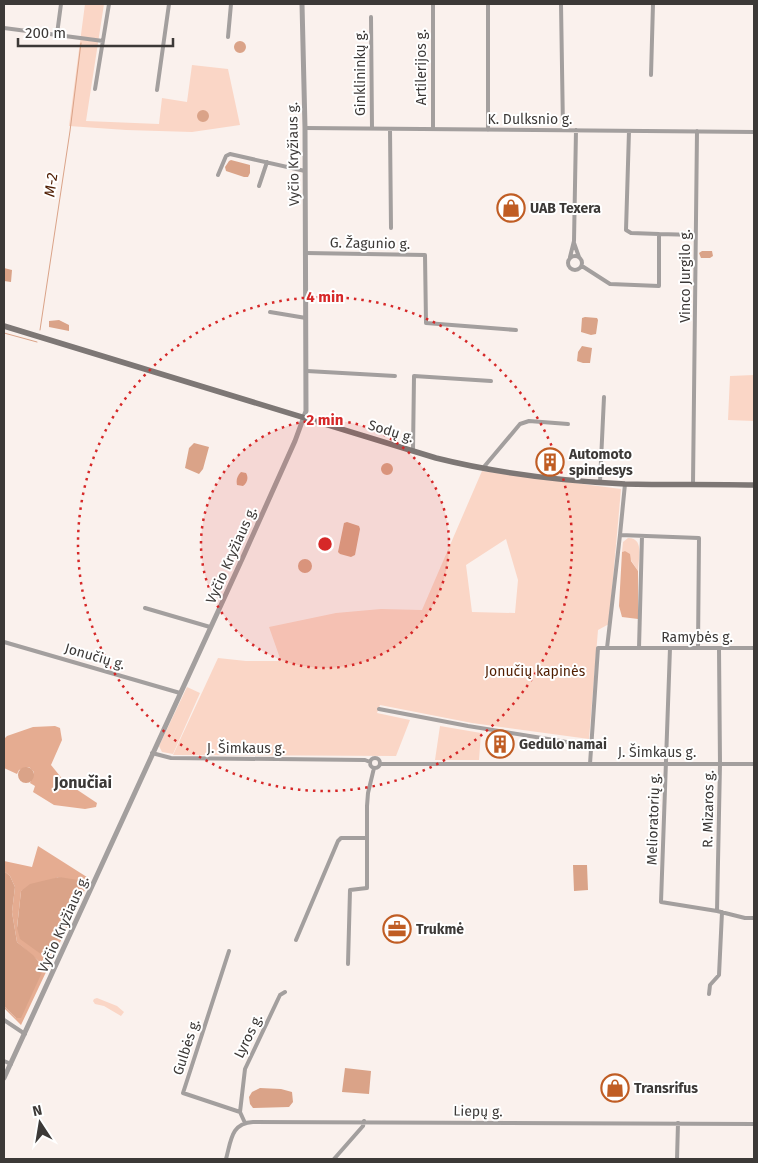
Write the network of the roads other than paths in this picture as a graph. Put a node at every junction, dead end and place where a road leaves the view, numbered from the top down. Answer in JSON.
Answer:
{"nodes":[{"id":1,"x":61,"y":4,"type":"edge"},
{"id":2,"x":109,"y":4,"type":"edge"},
{"id":3,"x":170,"y":4,"type":"edge"},
{"id":4,"x":231,"y":4,"type":"edge"},
{"id":5,"x":302,"y":4,"type":"edge"},
{"id":6,"x":432,"y":4,"type":"edge"},
{"id":7,"x":488,"y":4,"type":"edge"},
{"id":8,"x":562,"y":4,"type":"edge"},
{"id":9,"x":653,"y":4,"type":"edge"},
{"id":10,"x":372,"y":17,"type":"dead end"},
{"id":11,"x":4,"y":28,"type":"edge"},
{"id":12,"x":57,"y":34,"type":"junction"},
{"id":13,"x":228,"y":37,"type":"dead end"},
{"id":14,"x":103,"y":41,"type":"junction"},
{"id":15,"x":651,"y":75,"type":"dead end"},
{"id":16,"x":95,"y":89,"type":"dead end"},
{"id":17,"x":157,"y":90,"type":"dead end"},
{"id":18,"x":305,"y":128,"type":"junction"},
{"id":19,"x":372,"y":129,"type":"junction"},
{"id":20,"x":390,"y":129,"type":"junction"},
{"id":21,"x":433,"y":129,"type":"junction"},
{"id":22,"x":488,"y":130,"type":"junction"},
{"id":23,"x":563,"y":130,"type":"junction"},
{"id":24,"x":576,"y":130,"type":"junction"},
{"id":25,"x":629,"y":130,"type":"junction"},
{"id":26,"x":697,"y":131,"type":"junction"},
{"id":27,"x":754,"y":132,"type":"edge"},
{"id":28,"x":267,"y":162,"type":"junction"},
{"id":29,"x":305,"y":171,"type":"junction"},
{"id":30,"x":218,"y":175,"type":"dead end"},
{"id":31,"x":259,"y":186,"type":"dead end"},
{"id":32,"x":391,"y":228,"type":"dead end"},
{"id":33,"x":659,"y":234,"type":"junction"},
{"id":34,"x":696,"y":235,"type":"junction"},
{"id":35,"x":574,"y":241,"type":"junction"},
{"id":36,"x":306,"y":253,"type":"junction"},
{"id":37,"x":570,"y":257,"type":"junction"},
{"id":38,"x":579,"y":257,"type":"junction"},
{"id":39,"x":582,"y":266,"type":"junction"},
{"id":40,"x":270,"y":312,"type":"dead end"},
{"id":41,"x":306,"y":318,"type":"junction"},
{"id":42,"x":4,"y":326,"type":"edge"},
{"id":43,"x":516,"y":330,"type":"dead end"},
{"id":44,"x":307,"y":371,"type":"junction"},
{"id":45,"x":395,"y":376,"type":"dead end"},
{"id":46,"x":491,"y":381,"type":"dead end"},
{"id":47,"x":604,"y":397,"type":"dead end"},
{"id":48,"x":304,"y":417,"type":"junction"},
{"id":49,"x":568,"y":424,"type":"dead end"},
{"id":50,"x":414,"y":451,"type":"junction"},
{"id":51,"x":483,"y":468,"type":"junction"},
{"id":52,"x":600,"y":482,"type":"junction"},
{"id":53,"x":625,"y":484,"type":"junction"},
{"id":54,"x":693,"y":484,"type":"junction"},
{"id":55,"x":754,"y":485,"type":"edge"},
{"id":56,"x":620,"y":535,"type":"junction"},
{"id":57,"x":642,"y":536,"type":"junction"},
{"id":58,"x":145,"y":608,"type":"dead end"},
{"id":59,"x":210,"y":627,"type":"junction"},
{"id":60,"x":4,"y":642,"type":"edge"},
{"id":61,"x":607,"y":648,"type":"junction"},
{"id":62,"x":639,"y":648,"type":"junction"},
{"id":63,"x":670,"y":648,"type":"junction"},
{"id":64,"x":698,"y":648,"type":"junction"},
{"id":65,"x":754,"y":648,"type":"edge"},
{"id":66,"x":719,"y":649,"type":"junction"},
{"id":67,"x":180,"y":693,"type":"junction"},
{"id":68,"x":379,"y":710,"type":"dead end"},
{"id":69,"x":591,"y":746,"type":"junction"},
{"id":70,"x":152,"y":753,"type":"junction"},
{"id":71,"x":370,"y":762,"type":"junction"},
{"id":72,"x":380,"y":764,"type":"junction"},
{"id":73,"x":590,"y":764,"type":"junction"},
{"id":74,"x":666,"y":764,"type":"junction"},
{"id":75,"x":720,"y":764,"type":"junction"},
{"id":76,"x":754,"y":764,"type":"edge"},
{"id":77,"x":374,"y":768,"type":"junction"},
{"id":78,"x":367,"y":838,"type":"junction"},
{"id":79,"x":720,"y":911,"type":"junction"},
{"id":80,"x":754,"y":918,"type":"edge"},
{"id":81,"x":296,"y":940,"type":"dead end"},
{"id":82,"x":229,"y":951,"type":"dead end"},
{"id":83,"x":348,"y":964,"type":"dead end"},
{"id":84,"x":285,"y":992,"type":"dead end"},
{"id":85,"x":709,"y":994,"type":"dead end"},
{"id":86,"x":4,"y":1020,"type":"edge"},
{"id":87,"x":25,"y":1034,"type":"junction"},
{"id":88,"x":4,"y":1061,"type":"edge"},
{"id":89,"x":11,"y":1064,"type":"junction"},
{"id":90,"x":4,"y":1078,"type":"edge"},
{"id":91,"x":240,"y":1112,"type":"junction"},
{"id":92,"x":364,"y":1121,"type":"junction"},
{"id":93,"x":245,"y":1123,"type":"junction"},
{"id":94,"x":678,"y":1123,"type":"junction"},
{"id":95,"x":754,"y":1124,"type":"edge"},
{"id":96,"x":226,"y":1159,"type":"edge"},
{"id":97,"x":334,"y":1159,"type":"edge"},
{"id":98,"x":677,"y":1159,"type":"edge"}],
"edges":[{"from":1,"to":12,"type":"street"},
{"from":2,"to":14,"type":"street"},
{"from":3,"to":17,"type":"street"},
{"from":4,"to":13,"type":"street"},
{"from":5,"to":18,"type":"street","name":"Vyčio Kryžiaus g."},
{"from":6,"to":21,"type":"street","name":"Artilerijos g."},
{"from":7,"to":22,"type":"street"},
{"from":8,"to":23,"type":"street"},
{"from":9,"to":15,"type":"street"},
{"from":10,"to":19,"type":"street","name":"Ginklininkų g."},
{"from":11,"to":12,"type":"street"},
{"from":12,"to":14,"type":"street"},
{"from":14,"to":16,"type":"street"},
{"from":18,"to":19,"type":"street","name":"K. Dulksnio g."},
{"from":18,"to":29,"type":"street","name":"Vyčio Kryžiaus g."},
{"from":19,"to":20,"type":"street","name":"K. Dulksnio g."},
{"from":20,"to":21,"type":"street","name":"K. Dulksnio g."},
{"from":20,"to":32,"type":"street"},
{"from":21,"to":22,"type":"street","name":"K. Dulksnio g."},
{"from":22,"to":23,"type":"street","name":"K. Dulksnio g."},
{"from":23,"to":24,"type":"street","name":"K. Dulksnio g."},
{"from":24,"to":25,"type":"street","name":"K. Dulksnio g."},
{"from":24,"to":35,"type":"street"},
{"from":25,"to":26,"type":"street","name":"K. Dulksnio g."},
{"from":25,"to":33,"type":"street"},
{"from":26,"to":27,"type":"street","name":"K. Dulksnio g."},
{"from":26,"to":34,"type":"street","name":"Vinco Jurgilo g."},
{"from":28,"to":29,"type":"street"},
{"from":28,"to":30,"type":"street"},
{"from":28,"to":31,"type":"street"},
{"from":29,"to":36,"type":"street","name":"Vyčio Kryžiaus g."},
{"from":33,"to":34,"type":"street"},
{"from":33,"to":39,"type":"street"},
{"from":34,"to":54,"type":"street","name":"Vinco Jurgilo g."},
{"from":35,"to":37,"type":"street"},
{"from":35,"to":38,"type":"street"},
{"from":36,"to":41,"type":"street","name":"Vyčio Kryžiaus g."},
{"from":36,"to":43,"type":"street","name":"G. Žagunio g."},
{"from":37,"to":38,"type":"street"},
{"from":37,"to":39,"type":"street"},
{"from":38,"to":39,"type":"street"},
{"from":40,"to":41,"type":"street"},
{"from":41,"to":44,"type":"street","name":"Vyčio Kryžiaus g."},
{"from":42,"to":48,"type":"main road","name":"Sodų g."},
{"from":44,"to":45,"type":"street"},
{"from":44,"to":48,"type":"street","name":"Vyčio Kryžiaus g."},
{"from":46,"to":50,"type":"street"},
{"from":47,"to":52,"type":"street"},
{"from":48,"to":50,"type":"main road","name":"Sodų g."},
{"from":48,"to":59,"type":"street","name":"Vyčio Kryžiaus g."},
{"from":49,"to":51,"type":"street"},
{"from":50,"to":51,"type":"main road","name":"Sodų g."},
{"from":51,"to":52,"type":"main road","name":"Sodų g."},
{"from":52,"to":53,"type":"main road","name":"Sodų g."},
{"from":53,"to":54,"type":"main road","name":"Sodų g."},
{"from":53,"to":56,"type":"street"},
{"from":54,"to":55,"type":"main road","name":"Sodų g."},
{"from":56,"to":57,"type":"street"},
{"from":56,"to":61,"type":"street"},
{"from":57,"to":62,"type":"street"},
{"from":57,"to":64,"type":"street"},
{"from":58,"to":59,"type":"street"},
{"from":59,"to":67,"type":"street","name":"Vyčio Kryžiaus g."},
{"from":60,"to":67,"type":"street","name":"Jonučių g."},
{"from":61,"to":62,"type":"street","name":"Ramybės g."},
{"from":61,"to":69,"type":"street","name":"Ramybės g."},
{"from":62,"to":63,"type":"street","name":"Ramybės g."},
{"from":63,"to":64,"type":"street","name":"Ramybės g."},
{"from":63,"to":74,"type":"street","name":"Melioratorių g."},
{"from":64,"to":66,"type":"street","name":"Ramybės g."},
{"from":65,"to":66,"type":"street","name":"Ramybės g."},
{"from":66,"to":75,"type":"street","name":"R. Mizaros g."},
{"from":67,"to":70,"type":"street","name":"Vyčio Kryžiaus g."},
{"from":68,"to":69,"type":"street"},
{"from":69,"to":73,"type":"street"},
{"from":70,"to":71,"type":"street","name":"J. Šimkaus g."},
{"from":70,"to":87,"type":"street","name":"Vyčio Kryžiaus g."},
{"from":71,"to":72,"type":"street","name":"J. Šimkaus g."},
{"from":71,"to":77,"type":"street"},
{"from":72,"to":73,"type":"street","name":"J. Šimkaus g."},
{"from":72,"to":77,"type":"street"},
{"from":73,"to":74,"type":"street","name":"J. Šimkaus g."},
{"from":74,"to":75,"type":"street","name":"J. Šimkaus g."},
{"from":74,"to":79,"type":"street","name":"Melioratorių g."},
{"from":75,"to":76,"type":"street","name":"J. Šimkaus g."},
{"from":75,"to":79,"type":"street","name":"R. Mizaros g."},
{"from":77,"to":78,"type":"street"},
{"from":78,"to":81,"type":"street"},
{"from":78,"to":83,"type":"street"},
{"from":79,"to":80,"type":"street"},
{"from":79,"to":85,"type":"street","name":"R. Mizaros g."},
{"from":82,"to":91,"type":"street","name":"Gulbės g."},
{"from":84,"to":91,"type":"street","name":"Lyros g."},
{"from":86,"to":87,"type":"street"},
{"from":87,"to":89,"type":"street","name":"Vyčio Kryžiaus g."},
{"from":88,"to":89,"type":"street"},
{"from":89,"to":90,"type":"street","name":"Vyčio Kryžiaus g."},
{"from":91,"to":93,"type":"street"},
{"from":92,"to":93,"type":"street","name":"Liepų g."},
{"from":92,"to":94,"type":"street","name":"Liepų g."},
{"from":92,"to":97,"type":"street"},
{"from":93,"to":96,"type":"street"},
{"from":94,"to":95,"type":"street","name":"Liepų g."},
{"from":94,"to":98,"type":"street"}]}
